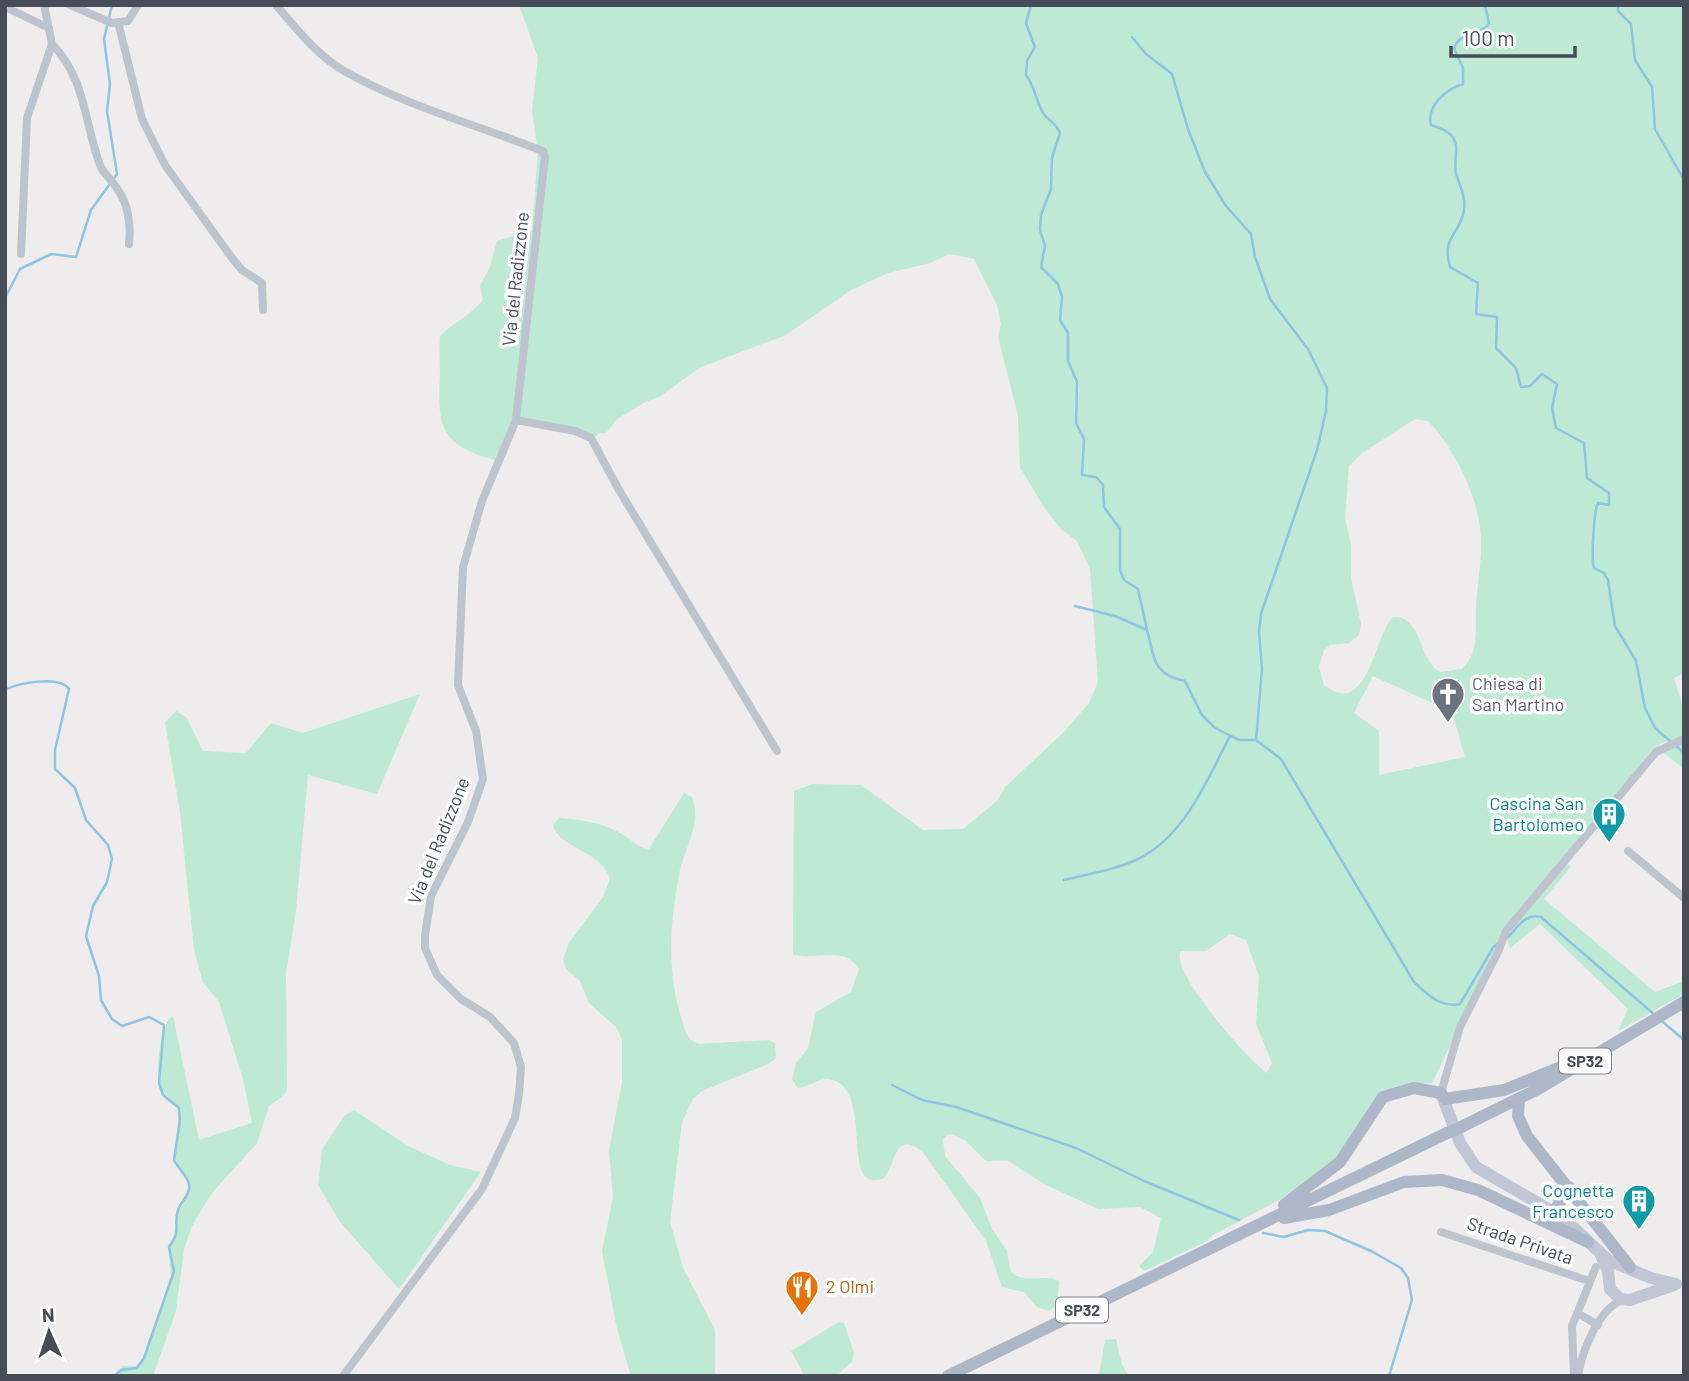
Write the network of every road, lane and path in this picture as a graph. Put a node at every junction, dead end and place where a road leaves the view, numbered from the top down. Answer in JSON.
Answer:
{"nodes":[{"id":1,"x":44,"y":5,"type":"edge"},
{"id":2,"x":71,"y":5,"type":"edge"},
{"id":3,"x":138,"y":5,"type":"edge"},
{"id":4,"x":276,"y":5,"type":"edge"},
{"id":5,"x":5,"y":7,"type":"edge"},
{"id":6,"x":115,"y":23,"type":"junction"},
{"id":7,"x":49,"y":28,"type":"junction"},
{"id":8,"x":52,"y":44,"type":"junction"},
{"id":9,"x":130,"y":244,"type":"dead end"},
{"id":10,"x":21,"y":254,"type":"dead end"},
{"id":11,"x":263,"y":310,"type":"dead end"},
{"id":12,"x":516,"y":420,"type":"junction"},
{"id":13,"x":1681,"y":741,"type":"edge"},
{"id":14,"x":777,"y":751,"type":"dead end"},
{"id":15,"x":1628,"y":851,"type":"dead end"},
{"id":16,"x":1684,"y":898,"type":"edge"},
{"id":17,"x":1684,"y":1002,"type":"edge"},
{"id":18,"x":1638,"y":1030,"type":"junction"},
{"id":19,"x":1443,"y":1096,"type":"junction"},
{"id":20,"x":1519,"y":1099,"type":"junction"},
{"id":21,"x":1569,"y":1187,"type":"junction"},
{"id":22,"x":1554,"y":1212,"type":"junction"},
{"id":23,"x":1260,"y":1224,"type":"junction"},
{"id":24,"x":1441,"y":1232,"type":"dead end"},
{"id":25,"x":1588,"y":1242,"type":"junction"},
{"id":26,"x":1216,"y":1245,"type":"junction"},
{"id":27,"x":1598,"y":1261,"type":"junction"},
{"id":28,"x":1632,"y":1269,"type":"junction"},
{"id":29,"x":1588,"y":1281,"type":"junction"},
{"id":30,"x":1680,"y":1283,"type":"edge"},
{"id":31,"x":1610,"y":1284,"type":"junction"},
{"id":32,"x":1629,"y":1299,"type":"junction"},
{"id":33,"x":1607,"y":1311,"type":"junction"},
{"id":34,"x":1577,"y":1313,"type":"junction"},
{"id":35,"x":1598,"y":1325,"type":"junction"},
{"id":36,"x":343,"y":1376,"type":"edge"},
{"id":37,"x":948,"y":1376,"type":"edge"},
{"id":38,"x":1576,"y":1376,"type":"edge"}],
"edges":[{"from":1,"to":7,"type":"street"},
{"from":2,"to":6,"type":"street"},
{"from":3,"to":6,"type":"street"},
{"from":4,"to":12,"type":"street","name":"Via del Radizzone"},
{"from":5,"to":7,"type":"street"},
{"from":6,"to":11,"type":"street"},
{"from":7,"to":8,"type":"street"},
{"from":8,"to":9,"type":"street"},
{"from":8,"to":10,"type":"street"},
{"from":12,"to":14,"type":"street"},
{"from":12,"to":36,"type":"street","name":"Via del Radizzone"},
{"from":13,"to":19,"type":"street"},
{"from":15,"to":16,"type":"street"},
{"from":17,"to":18,"type":"main road","number":"SP32"},
{"from":18,"to":19,"type":"main road"},
{"from":18,"to":20,"type":"main road","number":"SP32"},
{"from":19,"to":22,"type":"street"},
{"from":19,"to":26,"type":"main road"},
{"from":20,"to":21,"type":"main road"},
{"from":20,"to":23,"type":"main road","number":"SP32","bridge":true},
{"from":21,"to":22,"type":"main road"},
{"from":21,"to":28,"type":"main road"},
{"from":22,"to":25,"type":"street"},
{"from":23,"to":25,"type":"main road"},
{"from":23,"to":26,"type":"main road","number":"SP32"},
{"from":24,"to":29,"type":"street","name":"Strada Privata"},
{"from":25,"to":27,"type":"street"},
{"from":26,"to":37,"type":"main road","number":"SP32"},
{"from":27,"to":28,"type":"street"},
{"from":27,"to":29,"type":"street"},
{"from":27,"to":31,"type":"street"},
{"from":28,"to":30,"type":"street"},
{"from":28,"to":31,"type":"street"},
{"from":28,"to":32,"type":"street"},
{"from":29,"to":34,"type":"street"},
{"from":30,"to":32,"type":"street"},
{"from":31,"to":32,"type":"street"},
{"from":31,"to":33,"type":"street"},
{"from":32,"to":33,"type":"street"},
{"from":33,"to":35,"type":"street"},
{"from":34,"to":35,"type":"street"},
{"from":34,"to":38,"type":"street"},
{"from":35,"to":38,"type":"street"}]}
